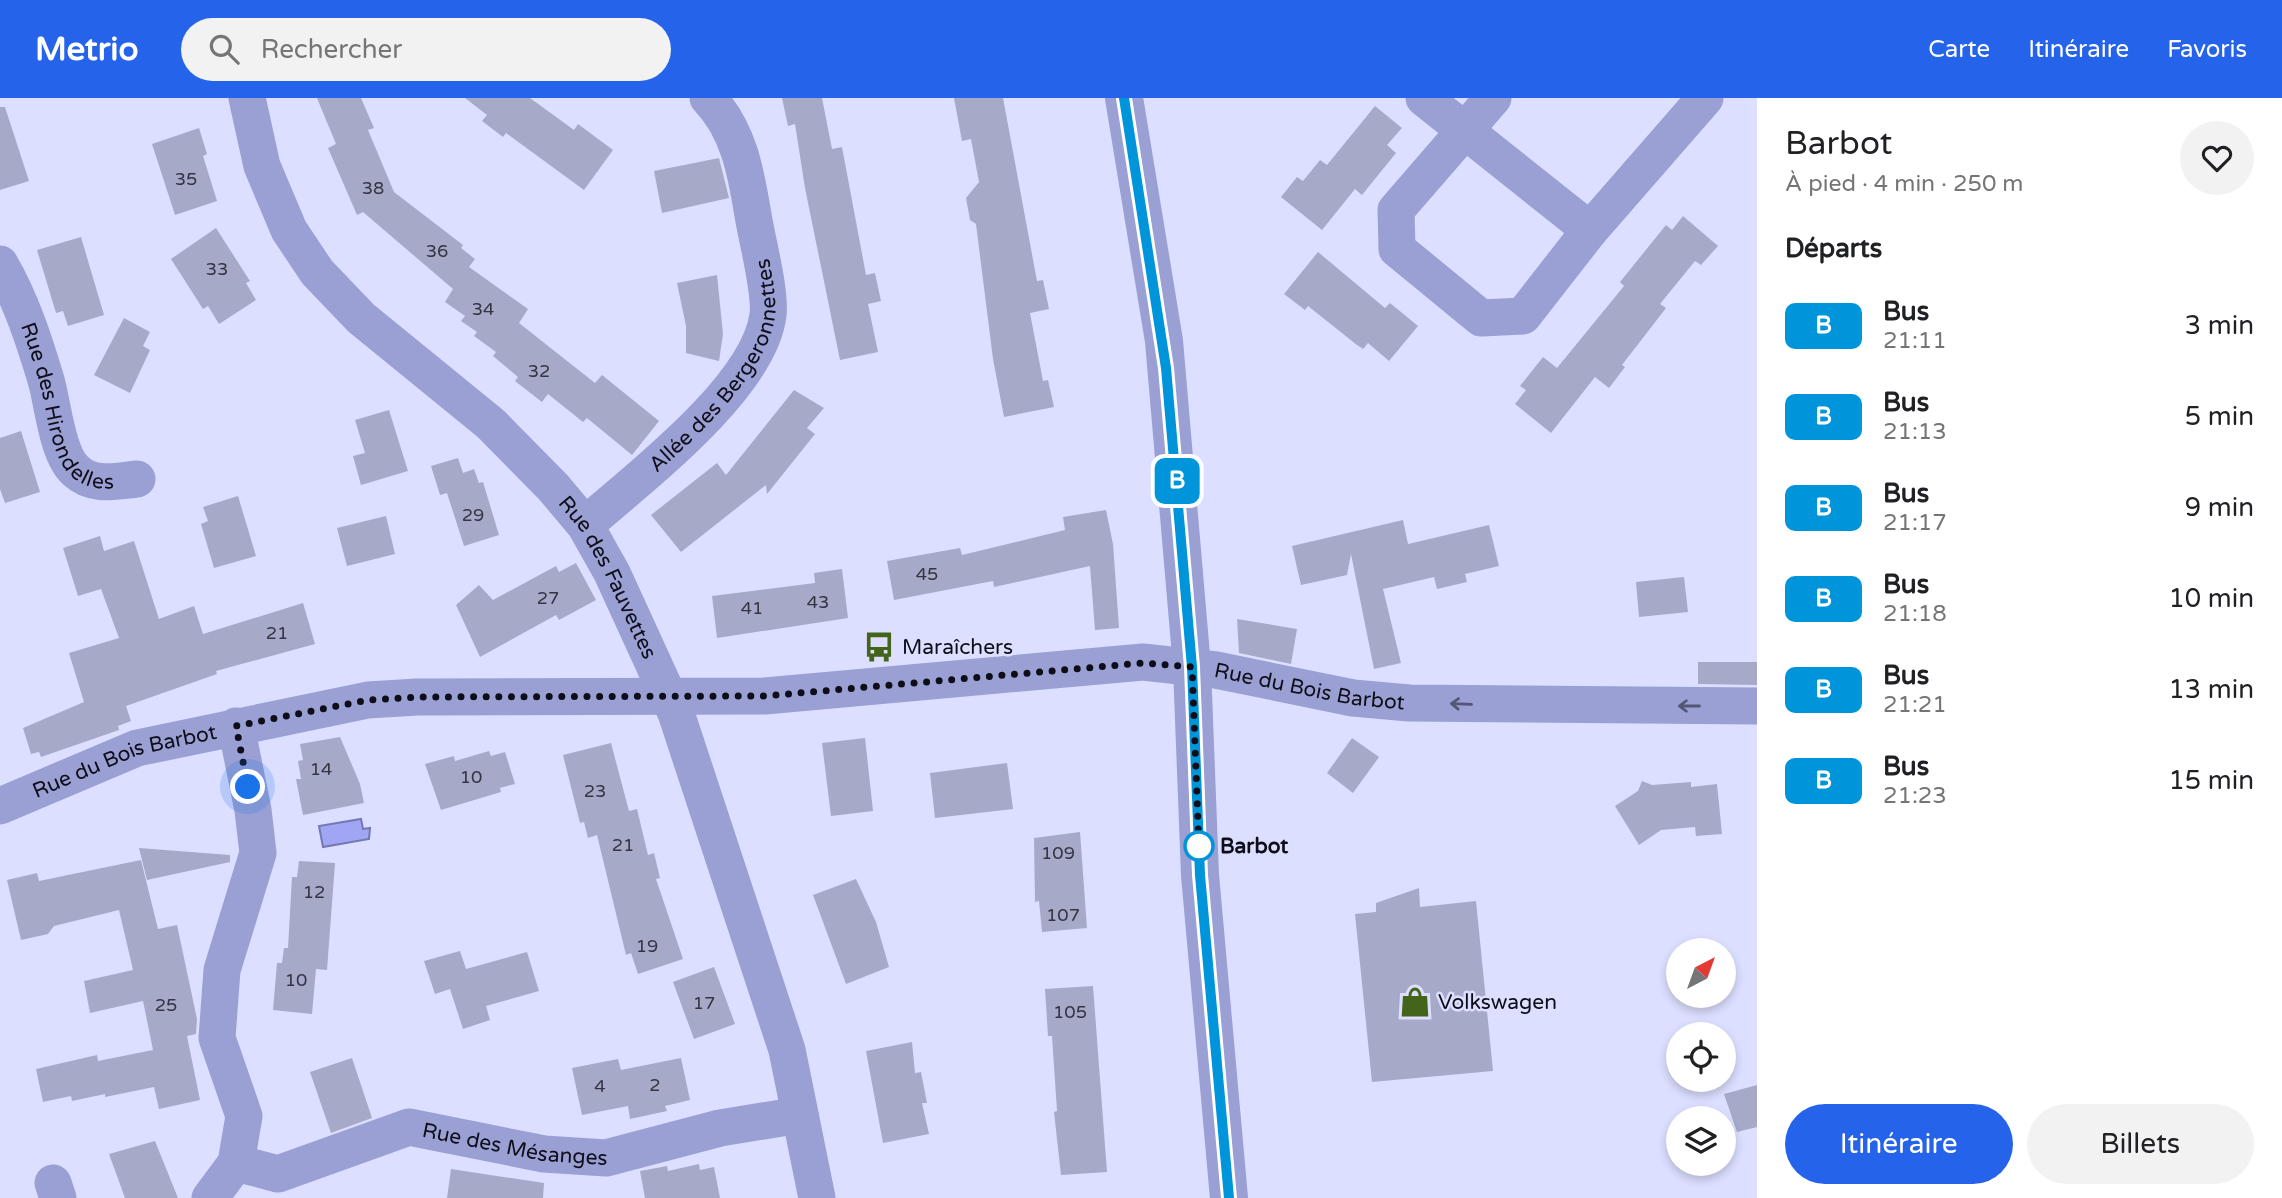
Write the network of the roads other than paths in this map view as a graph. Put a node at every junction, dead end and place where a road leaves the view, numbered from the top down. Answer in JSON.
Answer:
{"nodes":[{"id":1,"x":247,"y":98,"type":"edge"},
{"id":2,"x":708,"y":98,"type":"edge"},
{"id":3,"x":1124,"y":98,"type":"edge"},
{"id":4,"x":1424,"y":98,"type":"edge"},
{"id":5,"x":1493,"y":98,"type":"edge"},
{"id":6,"x":1705,"y":98,"type":"edge"},
{"id":7,"x":1464,"y":130,"type":"junction"},
{"id":8,"x":1590,"y":230,"type":"junction"},
{"id":9,"x":0,"y":264,"type":"edge"},
{"id":10,"x":137,"y":479,"type":"dead end"},
{"id":11,"x":585,"y":525,"type":"junction"},
{"id":12,"x":1192,"y":667,"type":"junction"},
{"id":13,"x":669,"y":695,"type":"junction"},
{"id":14,"x":1757,"y":706,"type":"edge"},
{"id":15,"x":236,"y":726,"type":"junction"},
{"id":16,"x":0,"y":806,"type":"edge"},
{"id":17,"x":800,"y":1115,"type":"junction"},
{"id":18,"x":236,"y":1163,"type":"junction"},
{"id":19,"x":210,"y":1198,"type":"edge"},
{"id":20,"x":817,"y":1198,"type":"edge"},
{"id":21,"x":1229,"y":1198,"type":"edge"}],
"edges":[{"from":1,"to":11,"type":"street","name":"Rue des Fauvettes"},
{"from":2,"to":11,"type":"street","name":"Allée des Bergeronnettes"},
{"from":3,"to":12,"type":"street"},
{"from":4,"to":7,"type":"street"},
{"from":5,"to":7,"type":"street"},
{"from":6,"to":8,"type":"street"},
{"from":7,"to":8,"type":"street"},
{"from":7,"to":8,"type":"street"},
{"from":9,"to":10,"type":"street","name":"Rue des Hirondelles"},
{"from":11,"to":13,"type":"street","name":"Rue des Fauvettes"},
{"from":12,"to":13,"type":"street","name":"Rue du Bois Barbot"},
{"from":14,"to":12,"type":"street","name":"Rue du Bois Barbot","one_way":true},
{"from":12,"to":21,"type":"street"},
{"from":13,"to":15,"type":"street","name":"Rue du Bois Barbot"},
{"from":13,"to":17,"type":"street","name":"Rue des Fauvettes"},
{"from":15,"to":16,"type":"street","name":"Rue du Bois Barbot"},
{"from":15,"to":18,"type":"street"},
{"from":17,"to":18,"type":"street","name":"Rue des Mésanges"},
{"from":17,"to":20,"type":"street","name":"Rue des Fauvettes"},
{"from":18,"to":19,"type":"street"}]}
